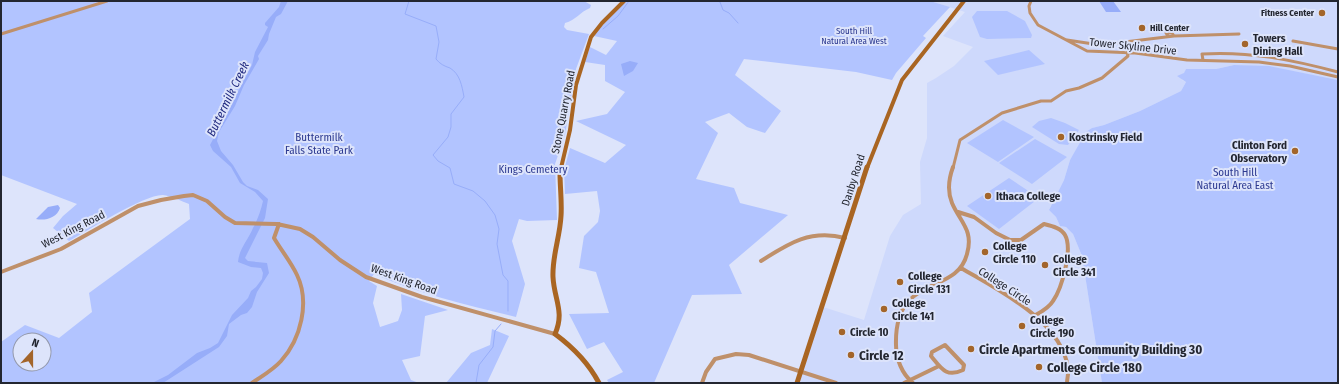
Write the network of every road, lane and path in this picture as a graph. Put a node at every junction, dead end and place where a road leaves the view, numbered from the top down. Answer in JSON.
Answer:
{"nodes":[{"id":1,"x":107,"y":1,"type":"edge"},
{"id":2,"x":624,"y":1,"type":"edge"},
{"id":3,"x":964,"y":1,"type":"edge"},
{"id":4,"x":1031,"y":1,"type":"edge"},
{"id":5,"x":1,"y":34,"type":"edge"},
{"id":6,"x":1239,"y":34,"type":"dead end"},
{"id":7,"x":1064,"y":39,"type":"junction"},
{"id":8,"x":1293,"y":41,"type":"dead end"},
{"id":9,"x":1338,"y":49,"type":"edge"},
{"id":10,"x":1127,"y":53,"type":"junction"},
{"id":11,"x":1203,"y":60,"type":"junction"},
{"id":12,"x":1338,"y":72,"type":"edge"},
{"id":13,"x":1338,"y":77,"type":"edge"},
{"id":14,"x":958,"y":212,"type":"junction"},
{"id":15,"x":279,"y":224,"type":"junction"},
{"id":16,"x":845,"y":238,"type":"junction"},
{"id":17,"x":761,"y":261,"type":"dead end"},
{"id":18,"x":961,"y":268,"type":"junction"},
{"id":19,"x":1,"y":272,"type":"edge"},
{"id":20,"x":1034,"y":316,"type":"junction"},
{"id":21,"x":555,"y":334,"type":"junction"},
{"id":22,"x":939,"y":366,"type":"junction"},
{"id":23,"x":802,"y":372,"type":"junction"},
{"id":24,"x":911,"y":382,"type":"edge"},
{"id":25,"x":252,"y":383,"type":"edge"},
{"id":26,"x":599,"y":383,"type":"edge"},
{"id":27,"x":702,"y":383,"type":"edge"},
{"id":28,"x":797,"y":383,"type":"edge"},
{"id":29,"x":836,"y":383,"type":"edge"},
{"id":30,"x":904,"y":383,"type":"edge"},
{"id":31,"x":1067,"y":383,"type":"edge"}],
"edges":[{"from":1,"to":5,"type":"street"},
{"from":2,"to":21,"type":"main road","name":"Stone Quarry Road"},
{"from":3,"to":16,"type":"main road","name":"Danby Road"},
{"from":4,"to":7,"type":"street"},
{"from":6,"to":7,"type":"street"},
{"from":7,"to":10,"type":"street","name":"Tower Skyline Drive"},
{"from":8,"to":9,"type":"street"},
{"from":10,"to":11,"type":"street","name":"Tower Skyline Drive"},
{"from":10,"to":14,"type":"street"},
{"from":11,"to":12,"type":"street","name":"Tower Skyline Drive"},
{"from":11,"to":13,"type":"street","name":"Tower Skyline Drive"},
{"from":14,"to":18,"type":"street"},
{"from":14,"to":20,"type":"street"},
{"from":15,"to":19,"type":"street","name":"West King Road"},
{"from":15,"to":21,"type":"street","name":"West King Road"},
{"from":15,"to":25,"type":"street"},
{"from":16,"to":17,"type":"street"},
{"from":16,"to":23,"type":"main road","name":"Danby Road"},
{"from":18,"to":20,"type":"street","name":"College Circle"},
{"from":18,"to":24,"type":"street"},
{"from":20,"to":31,"type":"street","name":"College Circle"},
{"from":21,"to":26,"type":"main road","name":"West King Road"},
{"from":22,"to":22,"type":"street"},
{"from":22,"to":24,"type":"street"},
{"from":23,"to":27,"type":"street"},
{"from":23,"to":28,"type":"main road","name":"Danby Road"},
{"from":23,"to":29,"type":"street"},
{"from":24,"to":30,"type":"street"}]}
